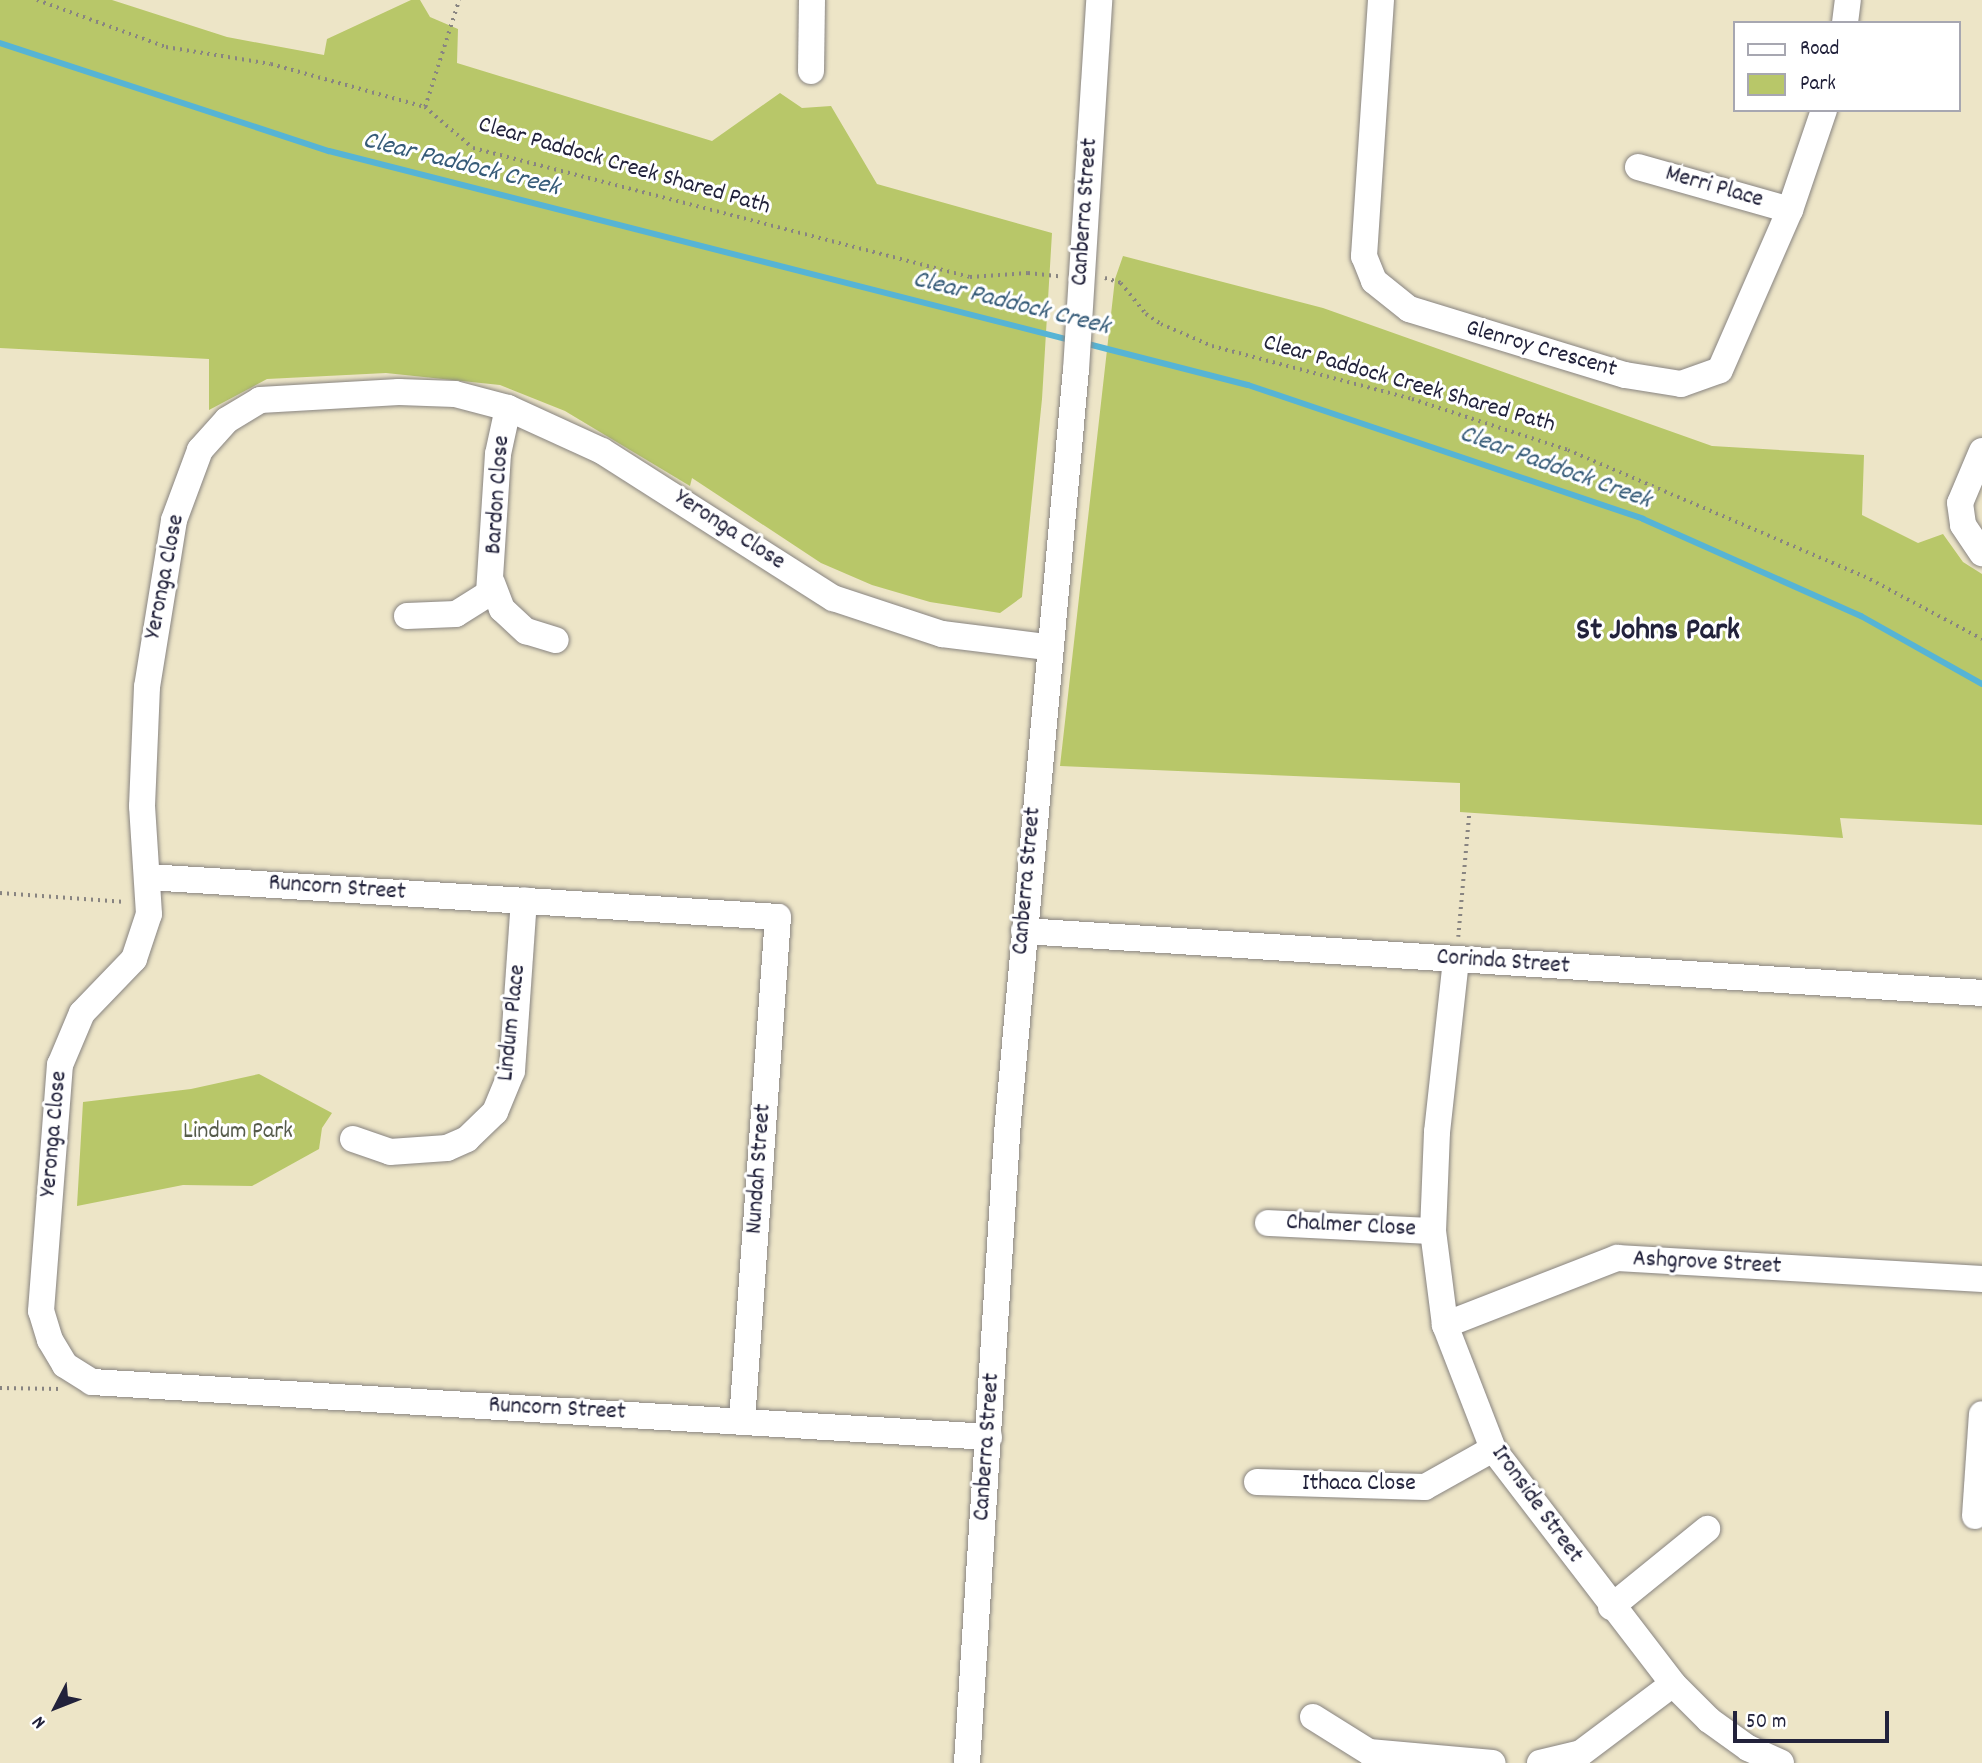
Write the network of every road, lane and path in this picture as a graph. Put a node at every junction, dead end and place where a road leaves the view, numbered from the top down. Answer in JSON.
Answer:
{"nodes":[{"id":1,"x":37,"y":0,"type":"edge"},
{"id":2,"x":458,"y":0,"type":"edge"},
{"id":3,"x":812,"y":0,"type":"edge"},
{"id":4,"x":1100,"y":0,"type":"edge"},
{"id":5,"x":1381,"y":0,"type":"edge"},
{"id":6,"x":1848,"y":0,"type":"edge"},
{"id":7,"x":1845,"y":21,"type":"edge"},
{"id":8,"x":811,"y":71,"type":"dead end"},
{"id":9,"x":425,"y":107,"type":"junction"},
{"id":10,"x":1823,"y":112,"type":"edge"},
{"id":11,"x":1638,"y":167,"type":"dead end"},
{"id":12,"x":1790,"y":210,"type":"junction"},
{"id":13,"x":1056,"y":276,"type":"dead end"},
{"id":14,"x":1103,"y":278,"type":"dead end"},
{"id":15,"x":508,"y":408,"type":"junction"},
{"id":16,"x":1982,"y":451,"type":"edge"},
{"id":17,"x":1982,"y":553,"type":"edge"},
{"id":18,"x":492,"y":583,"type":"junction"},
{"id":19,"x":407,"y":616,"type":"dead end"},
{"id":20,"x":1982,"y":639,"type":"edge"},
{"id":21,"x":556,"y":640,"type":"dead end"},
{"id":22,"x":1047,"y":647,"type":"junction"},
{"id":23,"x":1469,"y":813,"type":"dead end"},
{"id":24,"x":148,"y":877,"type":"junction"},
{"id":25,"x":0,"y":893,"type":"edge"},
{"id":26,"x":524,"y":900,"type":"junction"},
{"id":27,"x":127,"y":911,"type":"dead end"},
{"id":28,"x":778,"y":917,"type":"joint"},
{"id":29,"x":1024,"y":931,"type":"junction"},
{"id":30,"x":1456,"y":960,"type":"junction"},
{"id":31,"x":1982,"y":993,"type":"edge"},
{"id":32,"x":354,"y":1139,"type":"dead end"},
{"id":33,"x":1268,"y":1223,"type":"dead end"},
{"id":34,"x":1433,"y":1231,"type":"junction"},
{"id":35,"x":1982,"y":1279,"type":"edge"},
{"id":36,"x":1445,"y":1325,"type":"junction"},
{"id":37,"x":125,"y":1386,"type":"joint"},
{"id":38,"x":1982,"y":1413,"type":"edge"},
{"id":39,"x":743,"y":1421,"type":"junction"},
{"id":40,"x":989,"y":1437,"type":"junction"},
{"id":41,"x":1493,"y":1449,"type":"junction"},
{"id":42,"x":1257,"y":1482,"type":"dead end"},
{"id":43,"x":1975,"y":1516,"type":"dead end"},
{"id":44,"x":1707,"y":1529,"type":"dead end"},
{"id":45,"x":1611,"y":1607,"type":"junction"},
{"id":46,"x":1673,"y":1684,"type":"junction"},
{"id":47,"x":1313,"y":1717,"type":"dead end"},
{"id":48,"x":967,"y":1763,"type":"edge"},
{"id":49,"x":1493,"y":1763,"type":"edge"},
{"id":50,"x":1540,"y":1763,"type":"edge"},
{"id":51,"x":1781,"y":1763,"type":"edge"}],
"edges":[{"from":1,"to":9,"type":"path","name":"Clear Paddock Creek Shared Path"},
{"from":2,"to":9,"type":"path"},
{"from":3,"to":8,"type":"street"},
{"from":4,"to":22,"type":"street","name":"Canberra Street"},
{"from":5,"to":12,"type":"street","name":"Glenroy Crescent"},
{"from":6,"to":7,"type":"street"},
{"from":9,"to":13,"type":"path","name":"Clear Paddock Creek Shared Path"},
{"from":10,"to":12,"type":"street","name":"Glenroy Crescent"},
{"from":11,"to":12,"type":"street","name":"Merri Place"},
{"from":14,"to":20,"type":"path","name":"Clear Paddock Creek Shared Path"},
{"from":15,"to":18,"type":"street","name":"Bardon Close"},
{"from":15,"to":22,"type":"street","name":"Yeronga Close"},
{"from":15,"to":24,"type":"street","name":"Yeronga Close"},
{"from":16,"to":17,"type":"street"},
{"from":18,"to":19,"type":"street","name":"Bardon Close"},
{"from":18,"to":21,"type":"street","name":"Bardon Close"},
{"from":22,"to":29,"type":"street","name":"Canberra Street"},
{"from":23,"to":30,"type":"path"},
{"from":24,"to":26,"type":"street","name":"Runcorn Street"},
{"from":24,"to":37,"type":"street","name":"Yeronga Close"},
{"from":25,"to":27,"type":"path"},
{"from":26,"to":28,"type":"street","name":"Runcorn Street"},
{"from":26,"to":32,"type":"street","name":"Lindum Place"},
{"from":28,"to":39,"type":"street","name":"Nundah Street"},
{"from":29,"to":30,"type":"street","name":"Corinda Street"},
{"from":29,"to":40,"type":"street","name":"Canberra Street"},
{"from":30,"to":31,"type":"street","name":"Corinda Street"},
{"from":30,"to":34,"type":"street","name":"Ironside Street"},
{"from":33,"to":34,"type":"street","name":"Chalmer Close"},
{"from":34,"to":36,"type":"street","name":"Ironside Street"},
{"from":35,"to":36,"type":"street","name":"Ashgrove Street"},
{"from":36,"to":41,"type":"street","name":"Ironside Street"},
{"from":37,"to":39,"type":"street","name":"Runcorn Street"},
{"from":38,"to":43,"type":"street"},
{"from":39,"to":40,"type":"street","name":"Runcorn Street"},
{"from":40,"to":48,"type":"street","name":"Canberra Street"},
{"from":41,"to":42,"type":"street","name":"Ithaca Close"},
{"from":41,"to":45,"type":"street","name":"Ironside Street"},
{"from":44,"to":45,"type":"street"},
{"from":45,"to":46,"type":"street","name":"Ironside Street"},
{"from":46,"to":50,"type":"street"},
{"from":46,"to":51,"type":"street","name":"Ironside Street"},
{"from":47,"to":49,"type":"street"}]}
